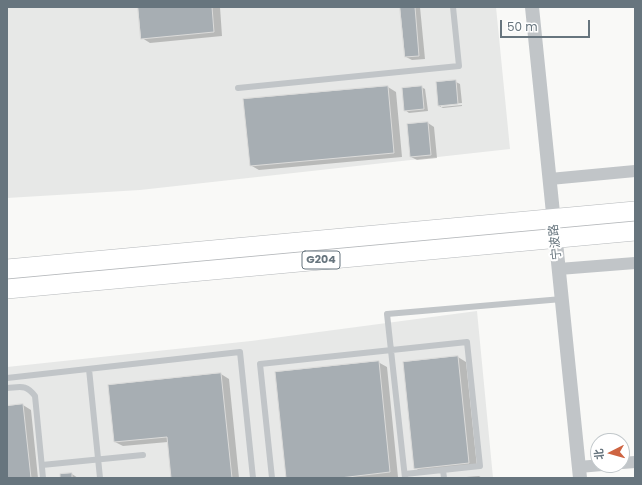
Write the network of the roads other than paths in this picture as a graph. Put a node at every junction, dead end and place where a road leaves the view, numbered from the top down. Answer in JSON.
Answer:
{"nodes":[{"id":1,"x":453,"y":7,"type":"edge"},
{"id":2,"x":532,"y":7,"type":"edge"},
{"id":3,"x":238,"y":88,"type":"dead end"},
{"id":4,"x":635,"y":171,"type":"edge"},
{"id":5,"x":550,"y":179,"type":"junction"},
{"id":6,"x":635,"y":211,"type":"edge"},
{"id":7,"x":554,"y":218,"type":"junction"},
{"id":8,"x":635,"y":231,"type":"edge"},
{"id":9,"x":556,"y":238,"type":"junction"},
{"id":10,"x":635,"y":263,"type":"edge"},
{"id":11,"x":7,"y":269,"type":"edge"},
{"id":12,"x":559,"y":269,"type":"junction"},
{"id":13,"x":7,"y":289,"type":"edge"},
{"id":14,"x":562,"y":298,"type":"junction"},
{"id":15,"x":392,"y":350,"type":"junction"},
{"id":16,"x":89,"y":369,"type":"junction"},
{"id":17,"x":7,"y":378,"type":"edge"},
{"id":18,"x":7,"y":388,"type":"edge"},
{"id":19,"x":143,"y":455,"type":"dead end"},
{"id":20,"x":98,"y":459,"type":"junction"},
{"id":21,"x":42,"y":465,"type":"junction"},
{"id":22,"x":590,"y":469,"type":"edge"},
{"id":23,"x":443,"y":470,"type":"junction"},
{"id":24,"x":580,"y":473,"type":"edge"},
{"id":25,"x":405,"y":476,"type":"edge"},
{"id":26,"x":43,"y":478,"type":"edge"},
{"id":27,"x":100,"y":478,"type":"edge"},
{"id":28,"x":254,"y":478,"type":"edge"},
{"id":29,"x":272,"y":478,"type":"edge"},
{"id":30,"x":444,"y":478,"type":"edge"}],
"edges":[{"from":1,"to":3,"type":"lane"},
{"from":2,"to":5,"type":"street","name":"宁波路"},
{"from":4,"to":5,"type":"street"},
{"from":5,"to":7,"type":"street","name":"宁波路"},
{"from":6,"to":7,"type":"highway","number":"G204"},
{"from":7,"to":9,"type":"street","name":"宁波路"},
{"from":7,"to":11,"type":"highway","number":"G204"},
{"from":8,"to":9,"type":"highway","number":"G204"},
{"from":9,"to":12,"type":"street","name":"宁波路"},
{"from":9,"to":13,"type":"highway","number":"G204"},
{"from":10,"to":12,"type":"street"},
{"from":12,"to":14,"type":"street","name":"宁波路"},
{"from":14,"to":15,"type":"lane"},
{"from":14,"to":24,"type":"street","name":"宁波路"},
{"from":15,"to":23,"type":"lane"},
{"from":15,"to":25,"type":"lane"},
{"from":15,"to":29,"type":"lane"},
{"from":16,"to":17,"type":"lane"},
{"from":16,"to":20,"type":"lane"},
{"from":16,"to":28,"type":"lane"},
{"from":18,"to":21,"type":"lane"},
{"from":19,"to":20,"type":"lane"},
{"from":20,"to":21,"type":"lane"},
{"from":20,"to":27,"type":"lane"},
{"from":21,"to":26,"type":"lane"},
{"from":22,"to":24,"type":"street"},
{"from":23,"to":25,"type":"lane"},
{"from":23,"to":30,"type":"lane"}]}
